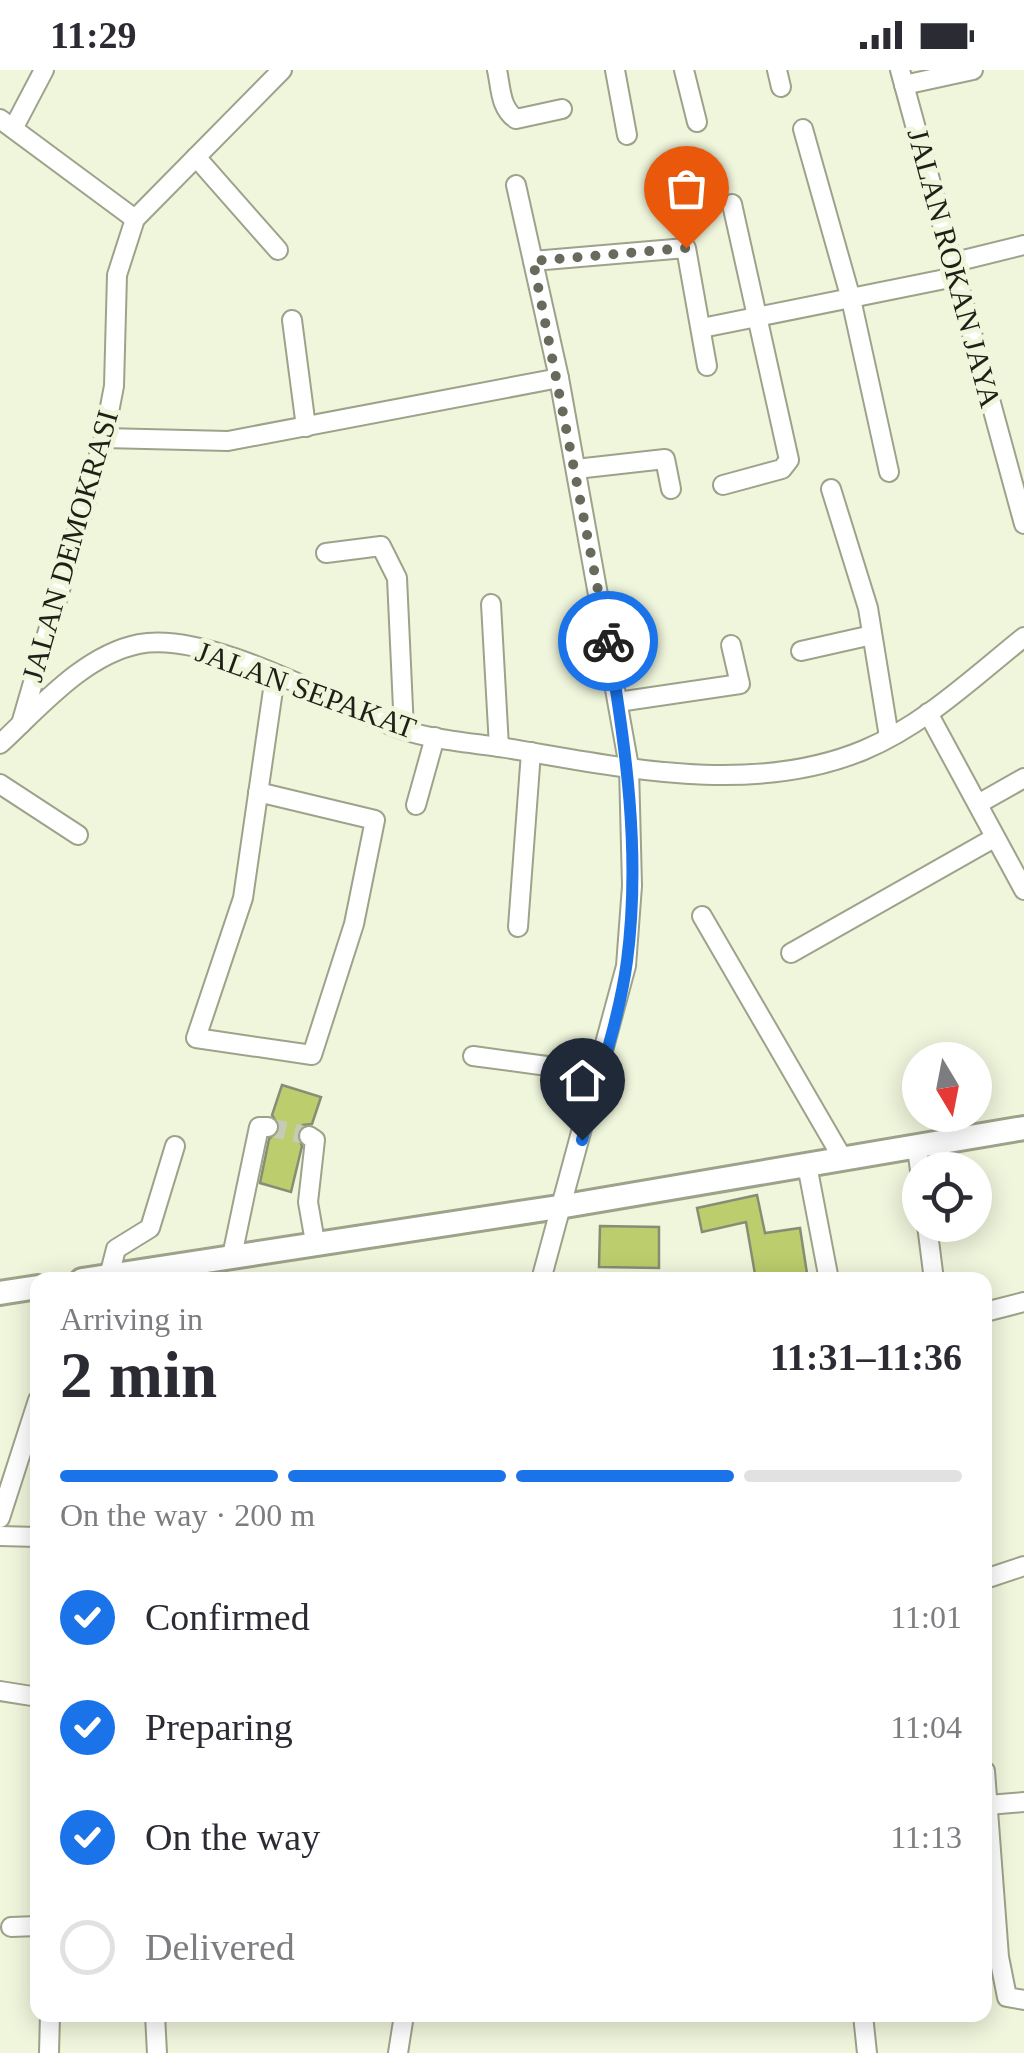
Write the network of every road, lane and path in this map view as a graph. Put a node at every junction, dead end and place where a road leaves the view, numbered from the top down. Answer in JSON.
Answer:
{"nodes":[{"id":1,"x":44,"y":70,"type":"edge"},
{"id":2,"x":282,"y":70,"type":"edge"},
{"id":3,"x":497,"y":70,"type":"edge"},
{"id":4,"x":615,"y":70,"type":"edge"},
{"id":5,"x":684,"y":70,"type":"edge"},
{"id":6,"x":974,"y":70,"type":"edge"},
{"id":7,"x":902,"y":78,"type":"edge"},
{"id":8,"x":562,"y":109,"type":"dead end"},
{"id":9,"x":697,"y":122,"type":"dead end"},
{"id":10,"x":7,"y":123,"type":"edge"},
{"id":11,"x":804,"y":128,"type":"dead end"},
{"id":12,"x":627,"y":134,"type":"dead end"},
{"id":13,"x":196,"y":158,"type":"junction"},
{"id":14,"x":516,"y":185,"type":"dead end"},
{"id":15,"x":732,"y":204,"type":"dead end"},
{"id":16,"x":136,"y":220,"type":"junction"},
{"id":17,"x":1024,"y":245,"type":"edge"},
{"id":18,"x":278,"y":250,"type":"dead end"},
{"id":19,"x":533,"y":261,"type":"junction"},
{"id":20,"x":953,"y":270,"type":"junction"},
{"id":21,"x":851,"y":300,"type":"junction"},
{"id":22,"x":760,"y":317,"type":"junction"},
{"id":23,"x":292,"y":320,"type":"dead end"},
{"id":24,"x":702,"y":328,"type":"junction"},
{"id":25,"x":708,"y":366,"type":"dead end"},
{"id":26,"x":559,"y":378,"type":"junction"},
{"id":27,"x":306,"y":427,"type":"junction"},
{"id":28,"x":104,"y":438,"type":"junction"},
{"id":29,"x":576,"y":468,"type":"junction"},
{"id":30,"x":889,"y":472,"type":"dead end"},
{"id":31,"x":723,"y":485,"type":"dead end"},
{"id":32,"x":671,"y":489,"type":"dead end"},
{"id":33,"x":831,"y":489,"type":"dead end"},
{"id":34,"x":1024,"y":523,"type":"edge"},
{"id":35,"x":326,"y":553,"type":"dead end"},
{"id":36,"x":491,"y":604,"type":"dead end"},
{"id":37,"x":872,"y":636,"type":"junction"},
{"id":38,"x":1024,"y":638,"type":"edge"},
{"id":39,"x":732,"y":645,"type":"dead end"},
{"id":40,"x":801,"y":651,"type":"dead end"},
{"id":41,"x":275,"y":676,"type":"junction"},
{"id":42,"x":618,"y":702,"type":"junction"},
{"id":43,"x":928,"y":713,"type":"junction"},
{"id":44,"x":21,"y":724,"type":"junction"},
{"id":45,"x":404,"y":730,"type":"junction"},
{"id":46,"x":435,"y":737,"type":"junction"},
{"id":47,"x":889,"y":738,"type":"junction"},
{"id":48,"x":0,"y":744,"type":"edge"},
{"id":49,"x":499,"y":747,"type":"junction"},
{"id":50,"x":531,"y":752,"type":"junction"},
{"id":51,"x":629,"y":767,"type":"junction"},
{"id":52,"x":1024,"y":778,"type":"edge"},
{"id":53,"x":0,"y":784,"type":"edge"},
{"id":54,"x":258,"y":792,"type":"junction"},
{"id":55,"x":978,"y":804,"type":"junction"},
{"id":56,"x":416,"y":805,"type":"dead end"},
{"id":57,"x":78,"y":835,"type":"dead end"},
{"id":58,"x":994,"y":838,"type":"junction"},
{"id":59,"x":1024,"y":890,"type":"edge"},
{"id":60,"x":702,"y":916,"type":"dead end"},
{"id":61,"x":518,"y":928,"type":"dead end"},
{"id":62,"x":791,"y":953,"type":"dead end"},
{"id":63,"x":473,"y":1056,"type":"dead end"},
{"id":64,"x":599,"y":1074,"type":"junction"},
{"id":65,"x":268,"y":1127,"type":"dead end"},
{"id":66,"x":1024,"y":1128,"type":"edge"},
{"id":67,"x":309,"y":1136,"type":"dead end"},
{"id":68,"x":175,"y":1146,"type":"dead end"},
{"id":69,"x":917,"y":1146,"type":"junction"},
{"id":70,"x":918,"y":1152,"type":"edge"},
{"id":71,"x":843,"y":1159,"type":"junction"},
{"id":72,"x":807,"y":1165,"type":"junction"},
{"id":73,"x":565,"y":1206,"type":"junction"},
{"id":74,"x":315,"y":1242,"type":"junction"},
{"id":75,"x":929,"y":1242,"type":"edge"},
{"id":76,"x":232,"y":1256,"type":"junction"},
{"id":77,"x":98,"y":1272,"type":"edge"},
{"id":78,"x":135,"y":1272,"type":"edge"},
{"id":79,"x":544,"y":1272,"type":"edge"},
{"id":80,"x":827,"y":1272,"type":"edge"},
{"id":81,"x":933,"y":1272,"type":"edge"},
{"id":82,"x":30,"y":1289,"type":"edge"},
{"id":83,"x":0,"y":1293,"type":"edge"},
{"id":84,"x":1024,"y":1302,"type":"edge"},
{"id":85,"x":992,"y":1310,"type":"edge"},
{"id":86,"x":30,"y":1425,"type":"edge"},
{"id":87,"x":0,"y":1518,"type":"edge"},
{"id":88,"x":0,"y":1536,"type":"edge"},
{"id":89,"x":30,"y":1537,"type":"edge"},
{"id":90,"x":1024,"y":1566,"type":"edge"},
{"id":91,"x":992,"y":1577,"type":"edge"},
{"id":92,"x":0,"y":1692,"type":"edge"},
{"id":93,"x":30,"y":1696,"type":"edge"},
{"id":94,"x":1024,"y":1802,"type":"edge"},
{"id":95,"x":992,"y":1805,"type":"edge"},
{"id":96,"x":30,"y":1926,"type":"edge"},
{"id":97,"x":11,"y":1927,"type":"dead end"},
{"id":98,"x":992,"y":1957,"type":"edge"},
{"id":99,"x":1024,"y":2000,"type":"edge"},
{"id":100,"x":50,"y":2022,"type":"edge"},
{"id":101,"x":155,"y":2022,"type":"edge"},
{"id":102,"x":403,"y":2022,"type":"edge"},
{"id":103,"x":864,"y":2022,"type":"edge"},
{"id":104,"x":49,"y":2053,"type":"edge"},
{"id":105,"x":156,"y":2053,"type":"edge"},
{"id":106,"x":398,"y":2053,"type":"edge"},
{"id":107,"x":866,"y":2053,"type":"edge"}],
"edges":[{"from":1,"to":10,"type":"street"},
{"from":2,"to":13,"type":"street","name":"JALAN DEMOKRASI"},
{"from":3,"to":8,"type":"street"},
{"from":4,"to":12,"type":"street"},
{"from":5,"to":9,"type":"street"},
{"from":6,"to":7,"type":"street"},
{"from":7,"to":20,"type":"street","name":"JALAN ROKAN JAYA"},
{"from":10,"to":16,"type":"street"},
{"from":11,"to":21,"type":"street"},
{"from":13,"to":16,"type":"street","name":"JALAN DEMOKRASI"},
{"from":13,"to":18,"type":"street"},
{"from":14,"to":19,"type":"street"},
{"from":15,"to":22,"type":"street"},
{"from":16,"to":28,"type":"street","name":"JALAN DEMOKRASI"},
{"from":17,"to":20,"type":"street"},
{"from":19,"to":24,"type":"street"},
{"from":19,"to":26,"type":"street"},
{"from":20,"to":21,"type":"street"},
{"from":20,"to":34,"type":"street","name":"JALAN ROKAN JAYA"},
{"from":21,"to":22,"type":"street"},
{"from":21,"to":30,"type":"street"},
{"from":22,"to":24,"type":"street"},
{"from":22,"to":31,"type":"street"},
{"from":23,"to":27,"type":"street"},
{"from":24,"to":25,"type":"street"},
{"from":26,"to":27,"type":"street"},
{"from":26,"to":29,"type":"street"},
{"from":27,"to":28,"type":"street"},
{"from":28,"to":44,"type":"street","name":"JALAN DEMOKRASI"},
{"from":29,"to":32,"type":"street"},
{"from":29,"to":42,"type":"street"},
{"from":33,"to":37,"type":"street"},
{"from":35,"to":45,"type":"street"},
{"from":36,"to":49,"type":"street"},
{"from":37,"to":40,"type":"street"},
{"from":37,"to":47,"type":"street"},
{"from":38,"to":43,"type":"street","name":"JALAN SEPAKAT"},
{"from":39,"to":42,"type":"street"},
{"from":41,"to":44,"type":"street","name":"JALAN SEPAKAT"},
{"from":41,"to":45,"type":"street","name":"JALAN SEPAKAT"},
{"from":41,"to":54,"type":"street"},
{"from":42,"to":51,"type":"street"},
{"from":43,"to":47,"type":"street","name":"JALAN SEPAKAT"},
{"from":43,"to":55,"type":"street"},
{"from":44,"to":48,"type":"street","name":"JALAN SEPAKAT"},
{"from":45,"to":46,"type":"street","name":"JALAN SEPAKAT"},
{"from":46,"to":49,"type":"street","name":"JALAN SEPAKAT"},
{"from":46,"to":56,"type":"street"},
{"from":47,"to":51,"type":"street","name":"JALAN SEPAKAT"},
{"from":49,"to":50,"type":"street","name":"JALAN SEPAKAT"},
{"from":50,"to":51,"type":"street","name":"JALAN SEPAKAT"},
{"from":50,"to":61,"type":"street"},
{"from":51,"to":64,"type":"street"},
{"from":52,"to":55,"type":"street"},
{"from":53,"to":57,"type":"street"},
{"from":54,"to":54,"type":"street"},
{"from":55,"to":58,"type":"street"},
{"from":58,"to":59,"type":"street"},
{"from":58,"to":62,"type":"street"},
{"from":60,"to":71,"type":"street"},
{"from":63,"to":64,"type":"street"},
{"from":64,"to":73,"type":"street"},
{"from":65,"to":76,"type":"street"},
{"from":66,"to":69,"type":"main road"},
{"from":67,"to":74,"type":"street"},
{"from":68,"to":77,"type":"street"},
{"from":69,"to":70,"type":"street"},
{"from":69,"to":71,"type":"main road"},
{"from":71,"to":72,"type":"main road"},
{"from":72,"to":73,"type":"main road"},
{"from":72,"to":80,"type":"street"},
{"from":73,"to":74,"type":"main road"},
{"from":73,"to":79,"type":"street"},
{"from":74,"to":76,"type":"main road"},
{"from":75,"to":81,"type":"street"},
{"from":76,"to":78,"type":"main road"},
{"from":82,"to":83,"type":"main road"},
{"from":84,"to":85,"type":"street"},
{"from":86,"to":87,"type":"street"},
{"from":88,"to":89,"type":"street"},
{"from":90,"to":91,"type":"street"},
{"from":92,"to":93,"type":"street"},
{"from":94,"to":95,"type":"street"},
{"from":96,"to":97,"type":"street"},
{"from":98,"to":99,"type":"street"},
{"from":100,"to":104,"type":"street"},
{"from":101,"to":105,"type":"street"},
{"from":102,"to":106,"type":"street"},
{"from":103,"to":107,"type":"street"}]}
